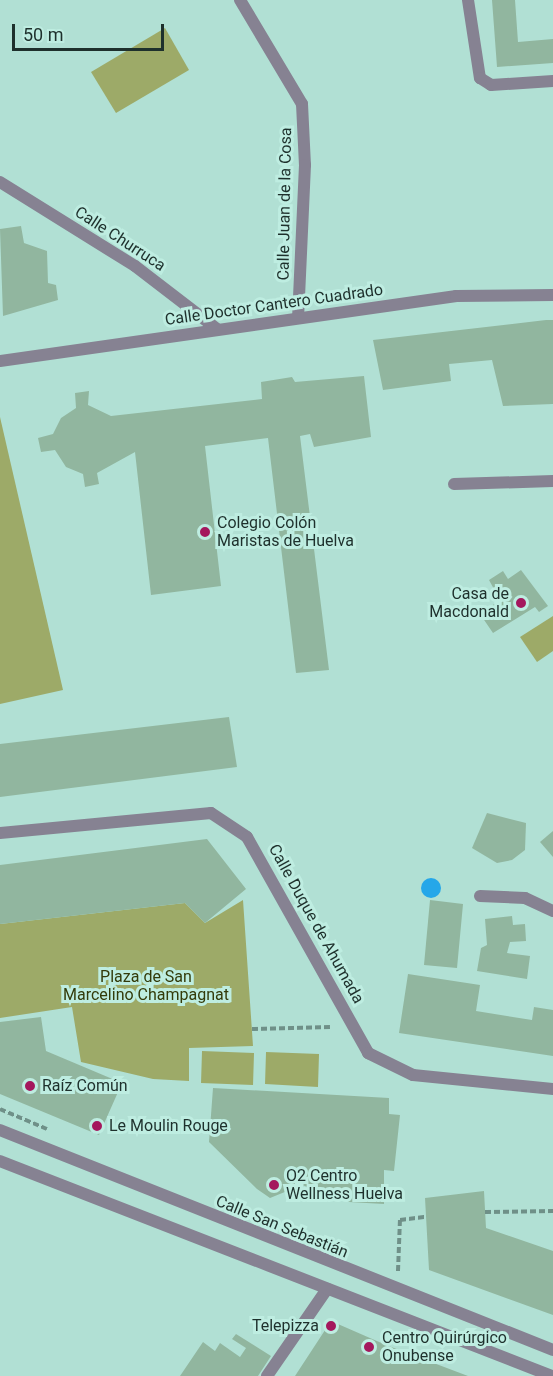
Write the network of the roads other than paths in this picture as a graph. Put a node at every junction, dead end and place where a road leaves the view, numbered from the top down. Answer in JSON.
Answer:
{"nodes":[{"id":1,"x":240,"y":0,"type":"edge"},
{"id":2,"x":468,"y":0,"type":"edge"},
{"id":3,"x":553,"y":81,"type":"edge"},
{"id":4,"x":0,"y":182,"type":"edge"},
{"id":5,"x":553,"y":295,"type":"edge"},
{"id":6,"x":298,"y":318,"type":"junction"},
{"id":7,"x":217,"y":329,"type":"junction"},
{"id":8,"x":0,"y":362,"type":"edge"},
{"id":9,"x":553,"y":481,"type":"edge"},
{"id":10,"x":454,"y":484,"type":"dead end"},
{"id":11,"x":0,"y":833,"type":"edge"},
{"id":12,"x":480,"y":896,"type":"dead end"},
{"id":13,"x":553,"y":911,"type":"edge"},
{"id":14,"x":553,"y":1089,"type":"edge"},
{"id":15,"x":0,"y":1130,"type":"edge"},
{"id":16,"x":0,"y":1161,"type":"edge"},
{"id":17,"x":327,"y":1289,"type":"junction"},
{"id":18,"x":553,"y":1350,"type":"edge"},
{"id":19,"x":267,"y":1376,"type":"edge"},
{"id":20,"x":552,"y":1376,"type":"edge"}],
"edges":[{"from":1,"to":6,"type":"street","name":"Calle Juan de la Cosa"},
{"from":2,"to":3,"type":"street"},
{"from":4,"to":7,"type":"street","name":"Calle Churruca"},
{"from":5,"to":6,"type":"street","name":"Calle Doctor Cantero Cuadrado"},
{"from":6,"to":7,"type":"street","name":"Calle Doctor Cantero Cuadrado"},
{"from":7,"to":8,"type":"street","name":"Calle Doctor Cantero Cuadrado"},
{"from":9,"to":10,"type":"street"},
{"from":11,"to":14,"type":"street","name":"Calle Duque de Ahumada"},
{"from":12,"to":13,"type":"street"},
{"from":15,"to":18,"type":"street","name":"Calle San Sebastián"},
{"from":16,"to":17,"type":"street"},
{"from":17,"to":19,"type":"street"},
{"from":17,"to":20,"type":"street"}]}
